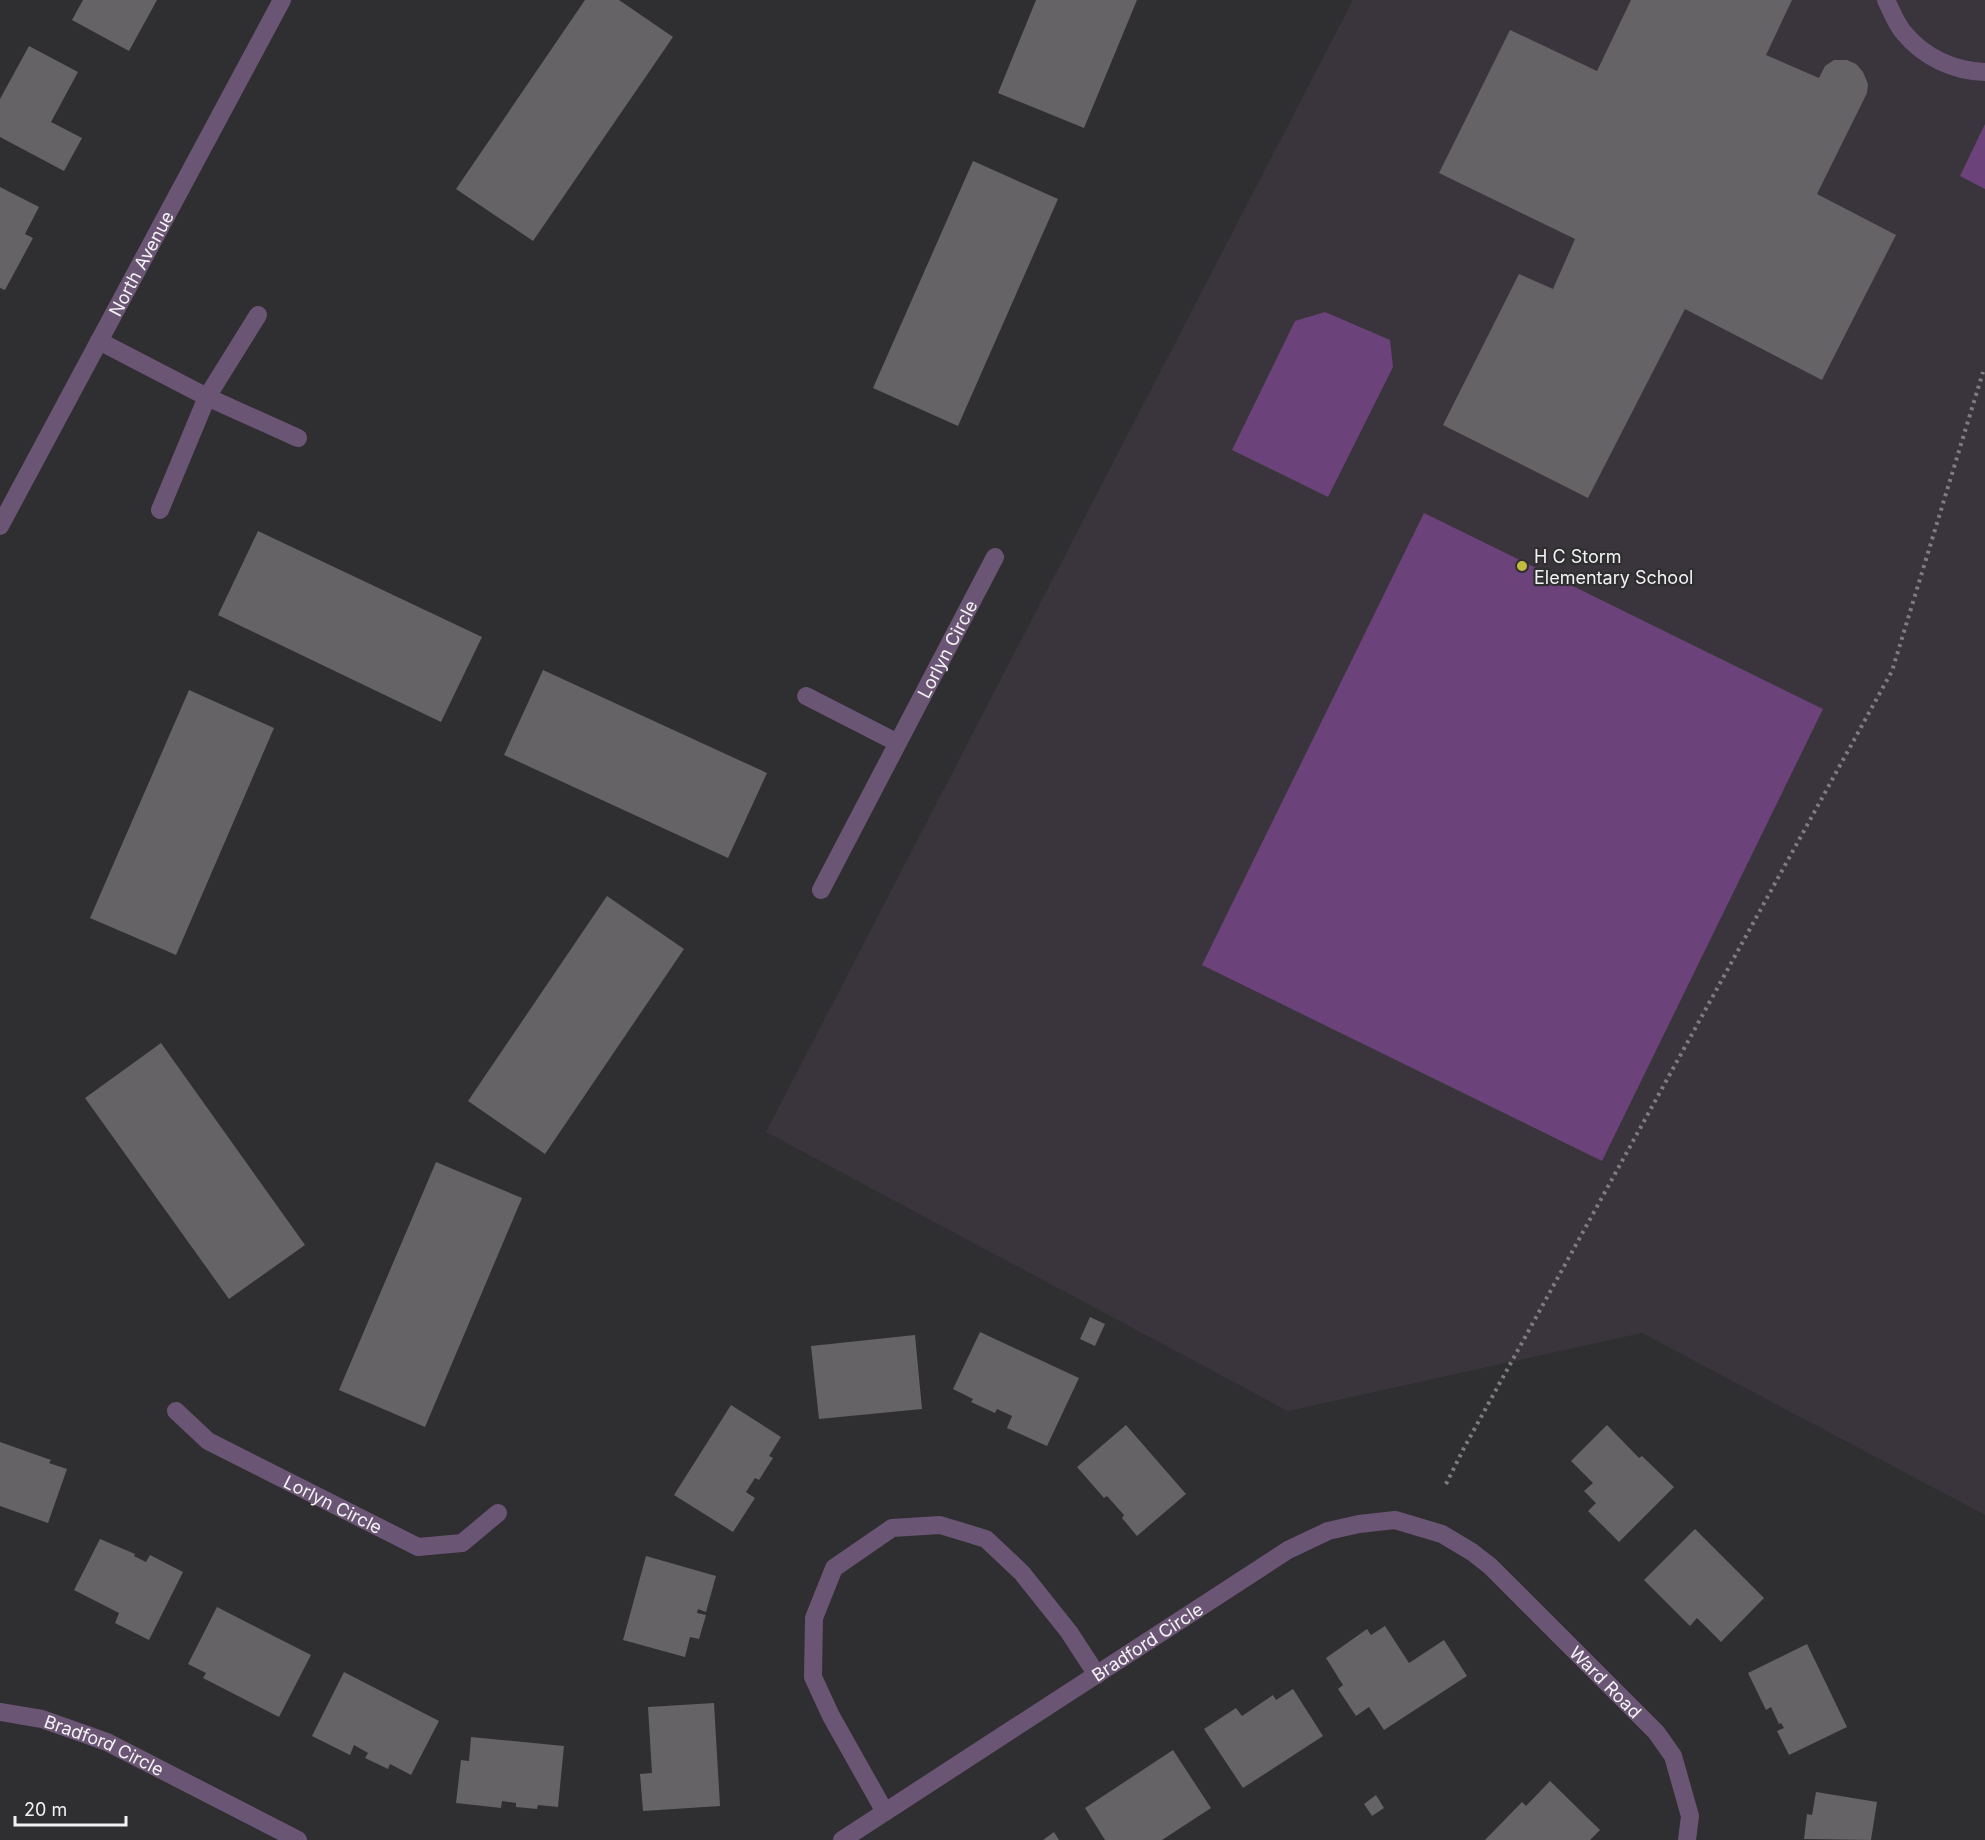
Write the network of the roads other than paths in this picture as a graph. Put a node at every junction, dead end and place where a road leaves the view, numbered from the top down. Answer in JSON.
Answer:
{"nodes":[{"id":1,"x":282,"y":0,"type":"edge"},
{"id":2,"x":1886,"y":0,"type":"edge"},
{"id":3,"x":1985,"y":72,"type":"edge"},
{"id":4,"x":258,"y":315,"type":"dead end"},
{"id":5,"x":99,"y":341,"type":"junction"},
{"id":6,"x":207,"y":397,"type":"junction"},
{"id":7,"x":298,"y":438,"type":"dead end"},
{"id":8,"x":160,"y":510,"type":"dead end"},
{"id":9,"x":0,"y":526,"type":"edge"},
{"id":10,"x":995,"y":557,"type":"dead end"},
{"id":11,"x":806,"y":696,"type":"dead end"},
{"id":12,"x":896,"y":742,"type":"junction"},
{"id":13,"x":820,"y":890,"type":"dead end"},
{"id":14,"x":176,"y":1411,"type":"dead end"},
{"id":15,"x":498,"y":1513,"type":"dead end"},
{"id":16,"x":1472,"y":1552,"type":"joint"},
{"id":17,"x":1097,"y":1675,"type":"junction"},
{"id":18,"x":0,"y":1712,"type":"edge"},
{"id":19,"x":885,"y":1812,"type":"junction"},
{"id":20,"x":298,"y":1840,"type":"edge"},
{"id":21,"x":842,"y":1840,"type":"edge"},
{"id":22,"x":1687,"y":1840,"type":"edge"}],
"edges":[{"from":1,"to":5,"type":"street","name":"North Avenue"},
{"from":2,"to":3,"type":"street"},
{"from":4,"to":6,"type":"street"},
{"from":5,"to":6,"type":"street"},
{"from":5,"to":9,"type":"street","name":"North Avenue"},
{"from":6,"to":7,"type":"street"},
{"from":6,"to":8,"type":"street"},
{"from":10,"to":12,"type":"street","name":"Lorlyn Circle"},
{"from":11,"to":12,"type":"street"},
{"from":12,"to":13,"type":"street","name":"Lorlyn Circle"},
{"from":14,"to":15,"type":"street","name":"Lorlyn Circle"},
{"from":16,"to":17,"type":"street","name":"Bradford Circle"},
{"from":16,"to":22,"type":"street","name":"Ward Road"},
{"from":17,"to":19,"type":"street","name":"Bradford Circle"},
{"from":17,"to":19,"type":"street"},
{"from":18,"to":20,"type":"street","name":"Bradford Circle"},
{"from":19,"to":21,"type":"street","name":"Bradford Circle"}]}
